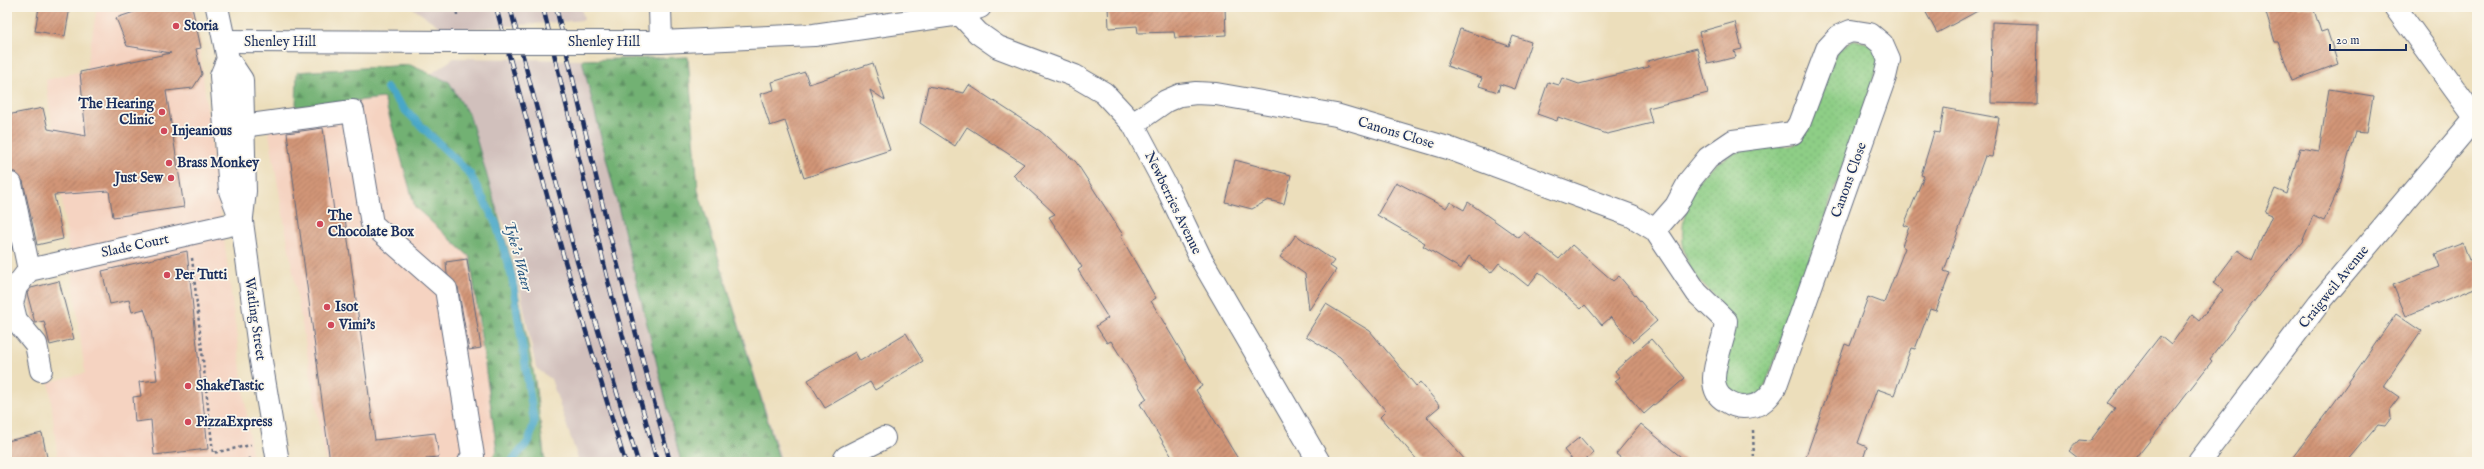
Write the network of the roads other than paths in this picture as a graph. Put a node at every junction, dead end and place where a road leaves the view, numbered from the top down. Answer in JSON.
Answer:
{"nodes":[{"id":1,"x":217,"y":7,"type":"edge"},
{"id":2,"x":660,"y":7,"type":"edge"},
{"id":3,"x":2395,"y":7,"type":"edge"},
{"id":4,"x":970,"y":10,"type":"edge"},
{"id":5,"x":662,"y":42,"type":"junction"},
{"id":6,"x":227,"y":50,"type":"junction"},
{"id":7,"x":2476,"y":119,"type":"edge"},
{"id":8,"x":1133,"y":124,"type":"junction"},
{"id":9,"x":243,"y":126,"type":"junction"},
{"id":10,"x":11,"y":184,"type":"dead end"},
{"id":11,"x":242,"y":222,"type":"junction"},
{"id":12,"x":1655,"y":230,"type":"junction"},
{"id":13,"x":29,"y":270,"type":"junction"},
{"id":14,"x":41,"y":370,"type":"dead end"},
{"id":15,"x":884,"y":438,"type":"dead end"},
{"id":16,"x":278,"y":462,"type":"edge"},
{"id":17,"x":469,"y":462,"type":"edge"},
{"id":18,"x":843,"y":462,"type":"edge"},
{"id":19,"x":1319,"y":462,"type":"edge"},
{"id":20,"x":2199,"y":462,"type":"edge"}],
"edges":[{"from":1,"to":6,"type":"street","name":"Watling Street"},
{"from":2,"to":5,"type":"street"},
{"from":3,"to":7,"type":"street"},
{"from":4,"to":5,"type":"street","name":"Shenley Hill"},
{"from":4,"to":8,"type":"street","name":"Newberries Avenue"},
{"from":5,"to":6,"type":"street","name":"Shenley Hill","bridge":true},
{"from":6,"to":9,"type":"street","name":"Watling Street"},
{"from":6,"to":11,"type":"street","name":"Watling Street"},
{"from":7,"to":20,"type":"street","name":"Craigweil Avenue"},
{"from":8,"to":12,"type":"street","name":"Canons Close"},
{"from":8,"to":19,"type":"street","name":"Newberries Avenue"},
{"from":9,"to":11,"type":"street","name":"Watling Street"},
{"from":9,"to":17,"type":"street"},
{"from":10,"to":13,"type":"street"},
{"from":11,"to":13,"type":"street","name":"Slade Court"},
{"from":11,"to":16,"type":"street","name":"Watling Street"},
{"from":12,"to":12,"type":"street","name":"Canons Close"},
{"from":13,"to":14,"type":"street"},
{"from":15,"to":18,"type":"street"}]}
